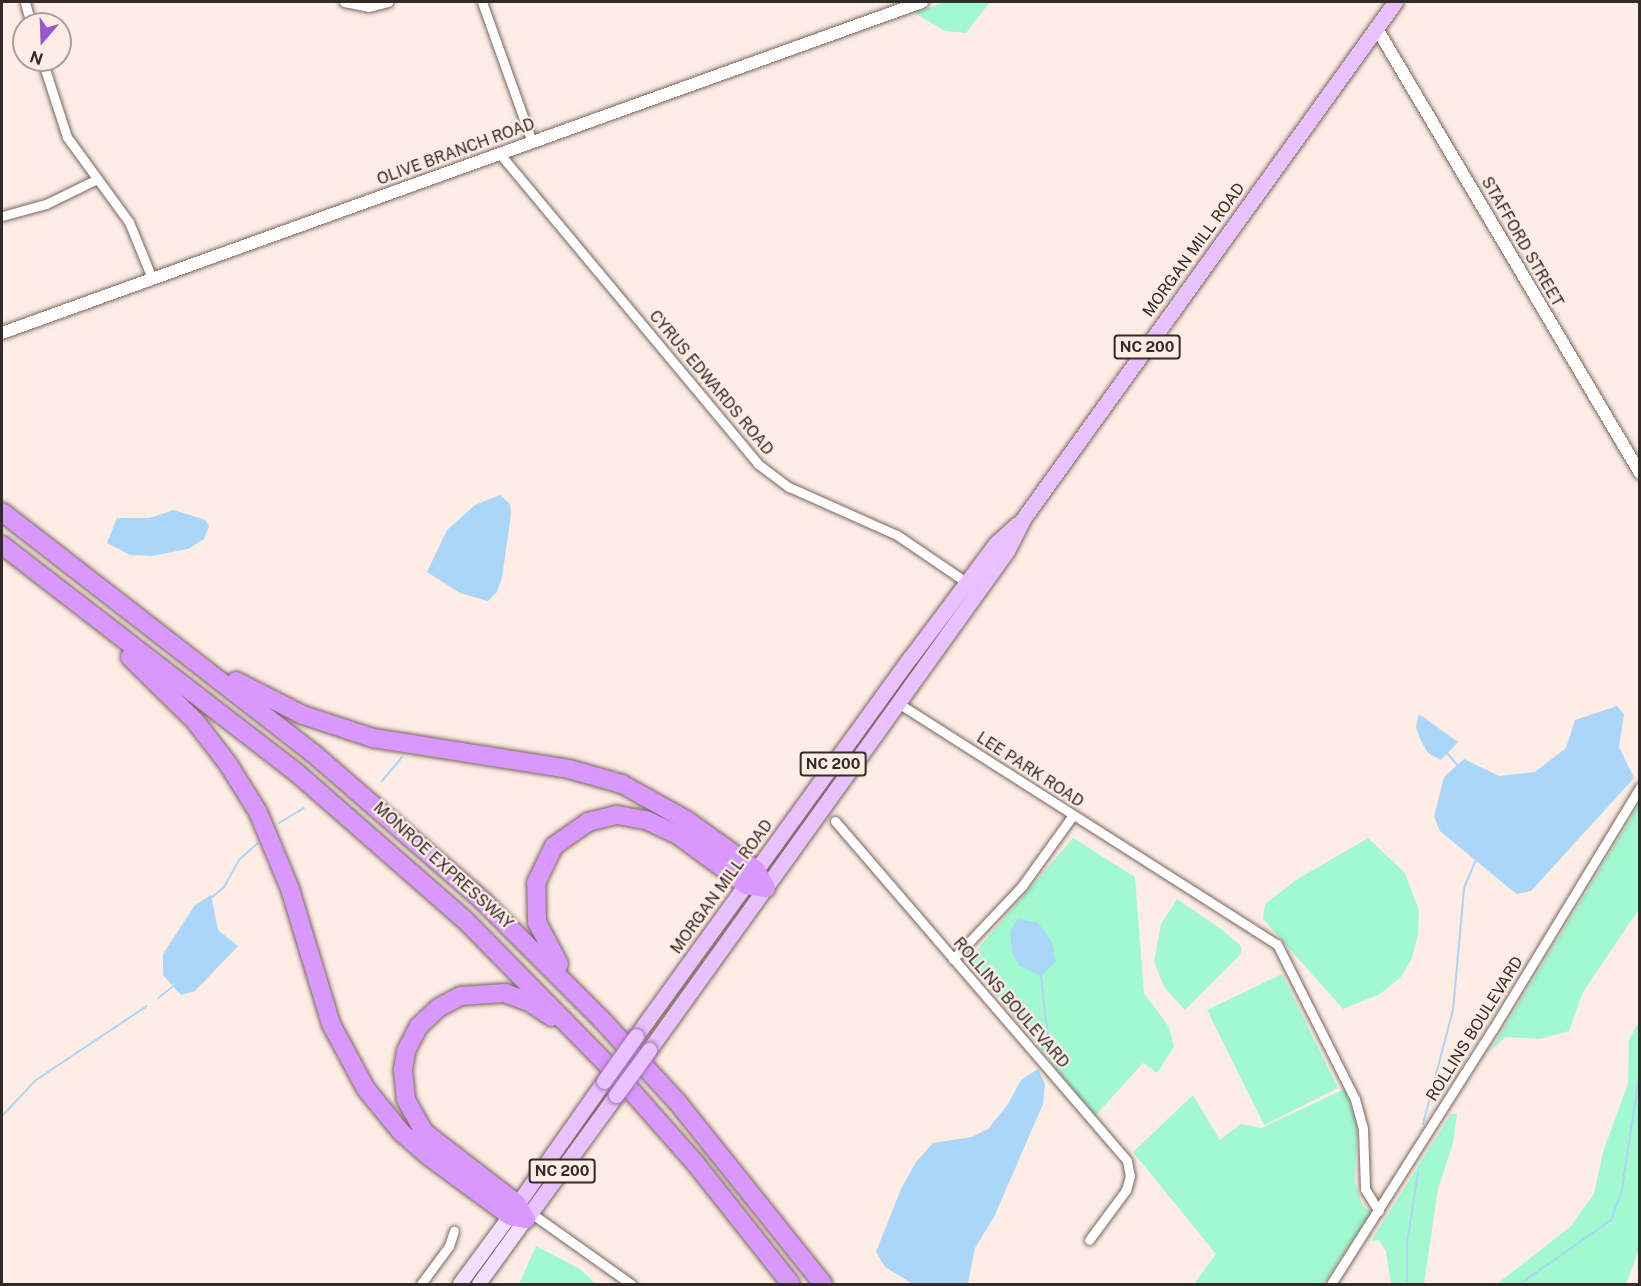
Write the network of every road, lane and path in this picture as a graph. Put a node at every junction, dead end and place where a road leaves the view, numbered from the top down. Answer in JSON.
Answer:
{"nodes":[{"id":1,"x":344,"y":2,"type":"edge"},
{"id":2,"x":388,"y":2,"type":"edge"},
{"id":3,"x":482,"y":2,"type":"edge"},
{"id":4,"x":922,"y":2,"type":"edge"},
{"id":5,"x":1395,"y":2,"type":"edge"},
{"id":6,"x":1376,"y":27,"type":"junction"},
{"id":7,"x":46,"y":72,"type":"edge"},
{"id":8,"x":532,"y":142,"type":"junction"},
{"id":9,"x":500,"y":154,"type":"junction"},
{"id":10,"x":97,"y":179,"type":"junction"},
{"id":11,"x":2,"y":216,"type":"edge"},
{"id":12,"x":152,"y":278,"type":"junction"},
{"id":13,"x":2,"y":333,"type":"edge"},
{"id":14,"x":1640,"y":473,"type":"edge"},
{"id":15,"x":2,"y":512,"type":"edge"},
{"id":16,"x":2,"y":545,"type":"edge"},
{"id":17,"x":973,"y":586,"type":"junction"},
{"id":18,"x":144,"y":622,"type":"junction"},
{"id":19,"x":898,"y":703,"type":"junction"},
{"id":20,"x":1640,"y":787,"type":"edge"},
{"id":21,"x":1073,"y":815,"type":"junction"},
{"id":22,"x":836,"y":821,"type":"dead end"},
{"id":23,"x":751,"y":878,"type":"junction"},
{"id":24,"x":766,"y":888,"type":"junction"},
{"id":25,"x":952,"y":959,"type":"junction"},
{"id":26,"x":602,"y":1020,"type":"junction"},
{"id":27,"x":602,"y":1058,"type":"junction"},
{"id":28,"x":1379,"y":1211,"type":"junction"},
{"id":29,"x":521,"y":1213,"type":"junction"},
{"id":30,"x":454,"y":1231,"type":"dead end"},
{"id":31,"x":1089,"y":1240,"type":"dead end"},
{"id":32,"x":421,"y":1284,"type":"edge"},
{"id":33,"x":460,"y":1284,"type":"edge"},
{"id":34,"x":479,"y":1284,"type":"edge"},
{"id":35,"x":631,"y":1284,"type":"edge"},
{"id":36,"x":791,"y":1284,"type":"edge"},
{"id":37,"x":823,"y":1284,"type":"edge"},
{"id":38,"x":1331,"y":1284,"type":"edge"}],
"edges":[{"from":1,"to":2,"type":"street"},
{"from":3,"to":8,"type":"street"},
{"from":4,"to":8,"type":"street","name":"OLIVE BRANCH ROAD"},
{"from":5,"to":6,"type":"main road","name":"MORGAN MILL ROAD","number":"NC 200"},
{"from":6,"to":14,"type":"street","name":"STAFFORD STREET"},
{"from":6,"to":17,"type":"main road","name":"MORGAN MILL ROAD","number":"NC 200"},
{"from":7,"to":10,"type":"street"},
{"from":8,"to":9,"type":"street","name":"OLIVE BRANCH ROAD"},
{"from":9,"to":12,"type":"street","name":"OLIVE BRANCH ROAD"},
{"from":9,"to":17,"type":"street","name":"CYRUS EDWARDS ROAD"},
{"from":10,"to":11,"type":"street"},
{"from":10,"to":12,"type":"street"},
{"from":12,"to":13,"type":"street","name":"OLIVE BRANCH ROAD"},
{"from":15,"to":18,"type":"highway","name":"MONROE EXPRESSWAY"},
{"from":16,"to":27,"type":"highway","name":"MONROE EXPRESSWAY"},
{"from":16,"to":29,"type":"highway"},
{"from":17,"to":19,"type":"main road","name":"MORGAN MILL ROAD","number":"NC 200"},
{"from":17,"to":23,"type":"main road","name":"MORGAN MILL ROAD","number":"NC 200"},
{"from":18,"to":23,"type":"highway"},
{"from":18,"to":26,"type":"highway","name":"MONROE EXPRESSWAY"},
{"from":19,"to":21,"type":"street","name":"LEE PARK ROAD"},
{"from":19,"to":24,"type":"main road","name":"MORGAN MILL ROAD","number":"NC 200"},
{"from":20,"to":28,"type":"street","name":"ROLLINS BOULEVARD"},
{"from":21,"to":25,"type":"street"},
{"from":21,"to":28,"type":"street","name":"LEE PARK ROAD"},
{"from":22,"to":25,"type":"street","name":"ROLLINS BOULEVARD"},
{"from":23,"to":24,"type":"highway"},
{"from":23,"to":26,"type":"highway"},
{"from":23,"to":29,"type":"main road","name":"MORGAN MILL ROAD","number":"NC 200","bridge":true},
{"from":24,"to":29,"type":"main road","name":"MORGAN MILL ROAD","number":"NC 200","bridge":true},
{"from":25,"to":31,"type":"street","name":"ROLLINS BOULEVARD"},
{"from":26,"to":37,"type":"highway","name":"MONROE EXPRESSWAY"},
{"from":27,"to":29,"type":"highway"},
{"from":27,"to":36,"type":"highway","name":"MONROE EXPRESSWAY"},
{"from":28,"to":38,"type":"street","name":"ROLLINS BOULEVARD"},
{"from":29,"to":33,"type":"main road","name":"MORGAN MILL ROAD","number":"NC 200"},
{"from":29,"to":34,"type":"main road","name":"MORGAN MILL ROAD","number":"NC 200"},
{"from":29,"to":35,"type":"street"},
{"from":30,"to":32,"type":"street"}]}
